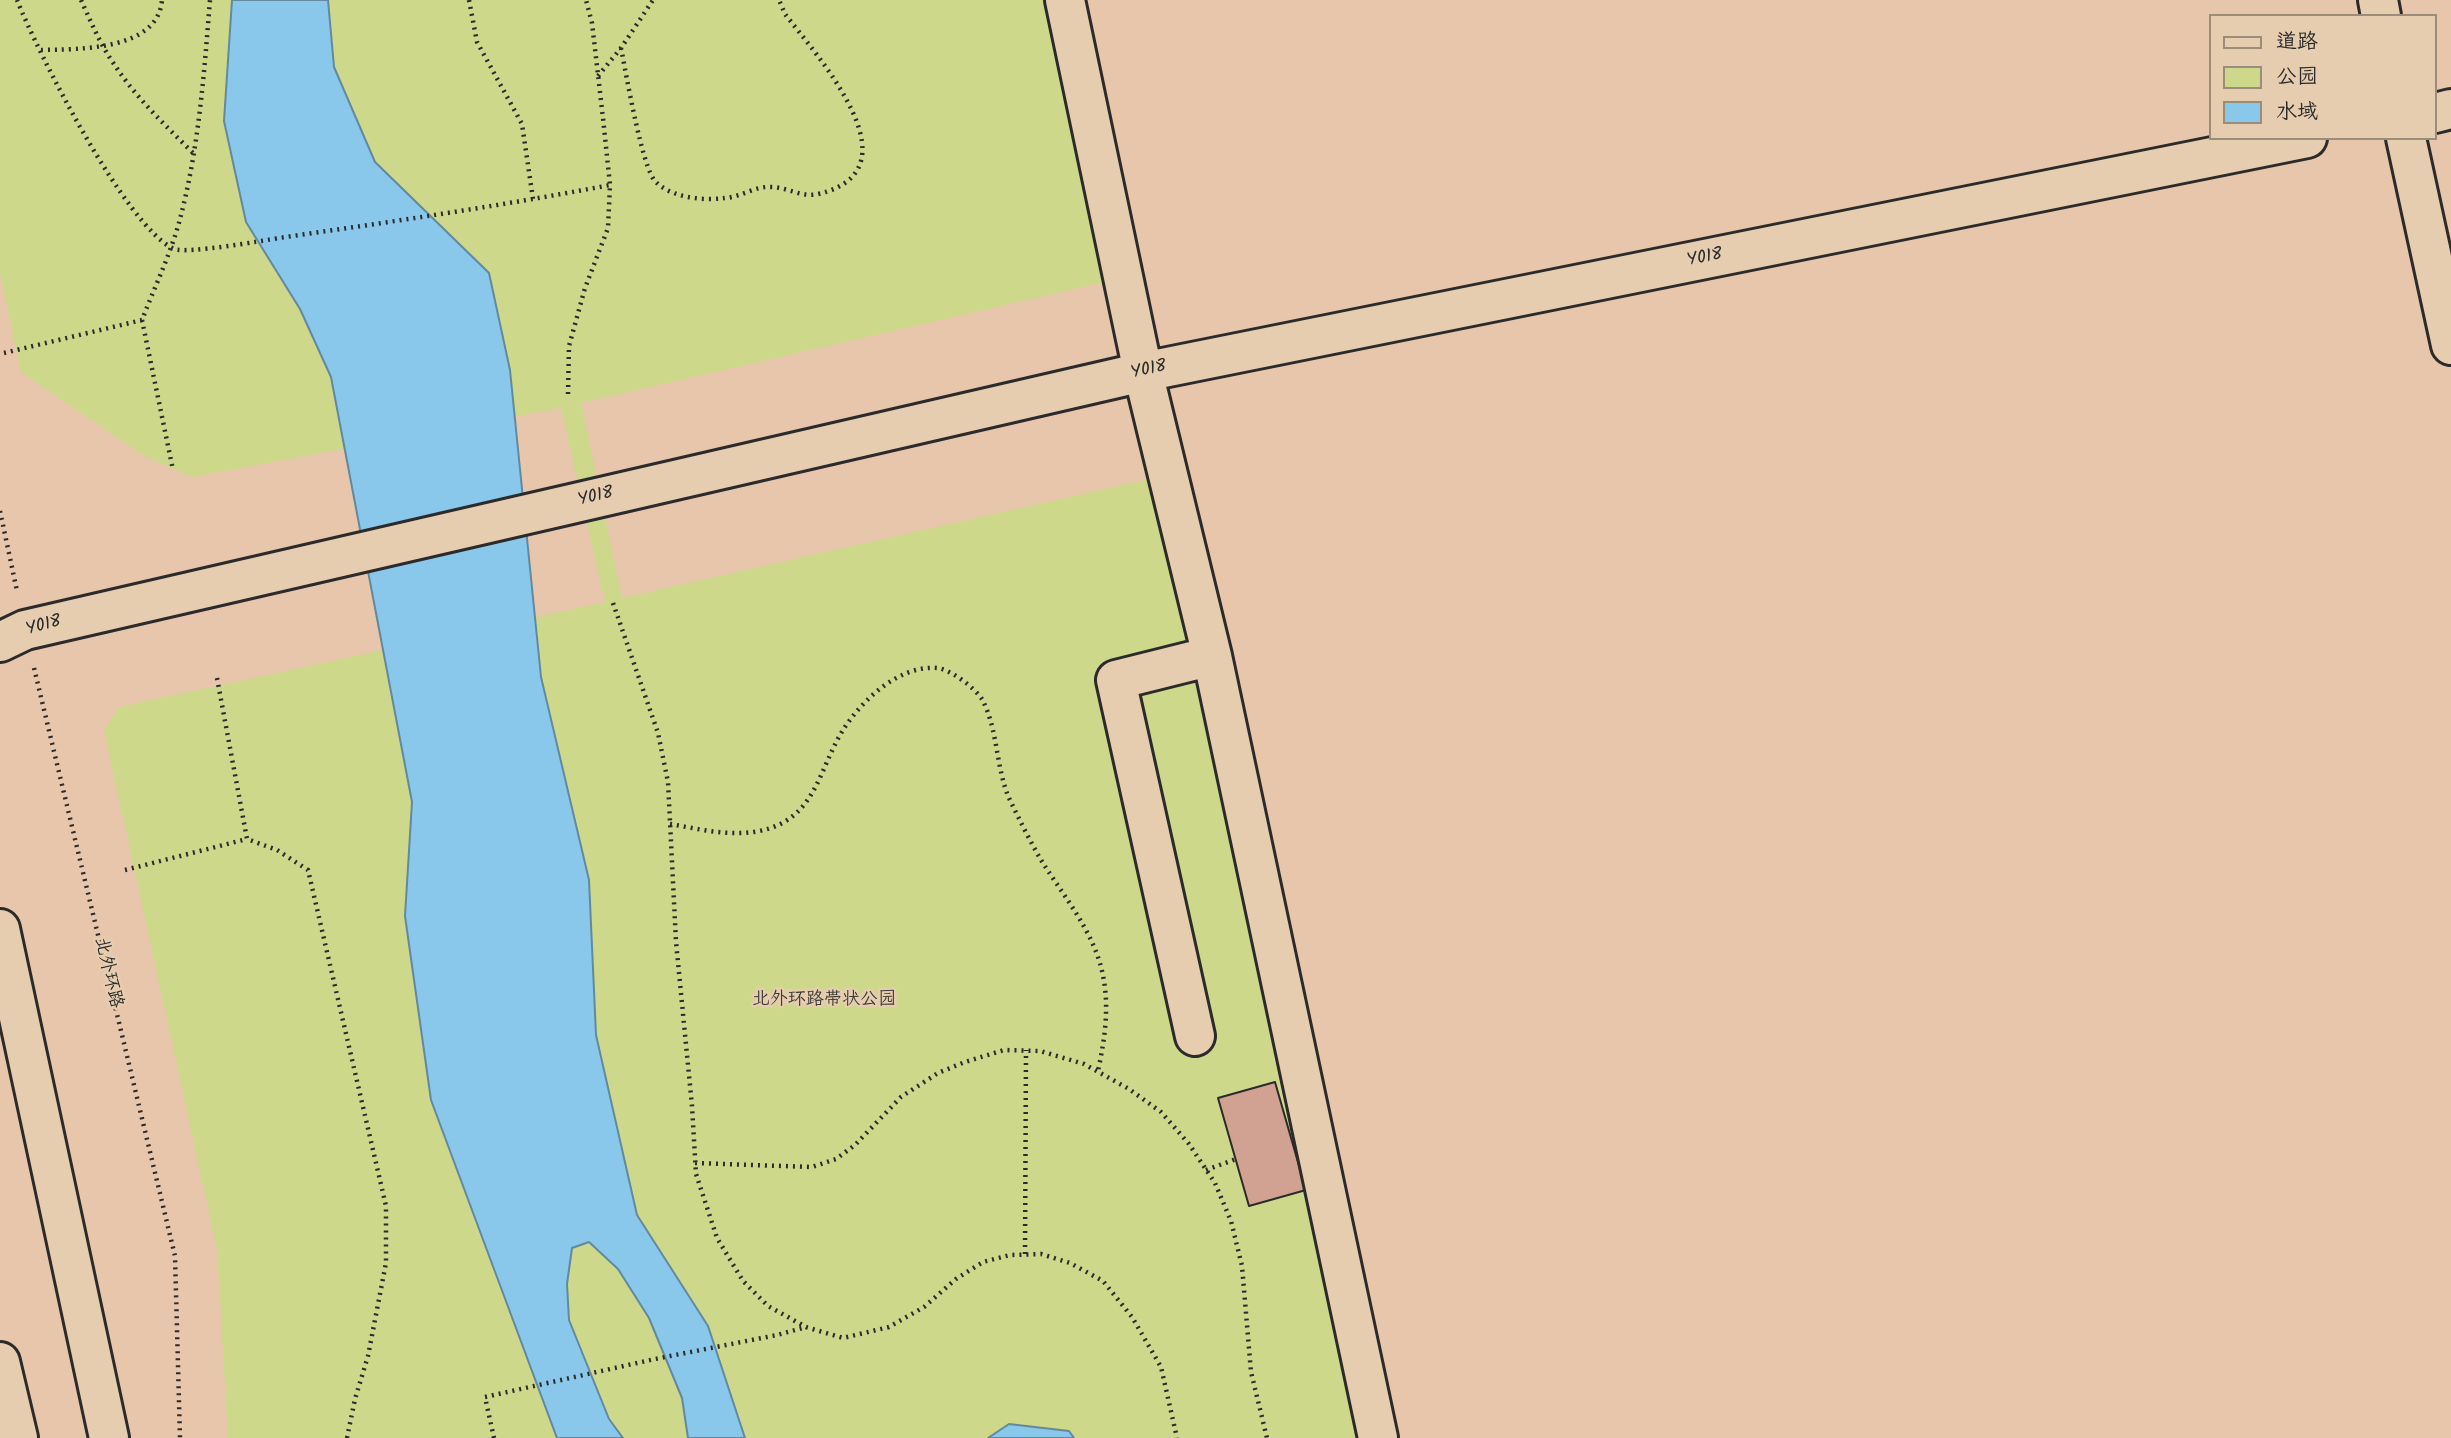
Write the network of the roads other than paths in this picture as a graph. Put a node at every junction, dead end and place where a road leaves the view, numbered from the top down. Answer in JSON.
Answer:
{"nodes":[{"id":1,"x":1065,"y":0,"type":"edge"},
{"id":2,"x":2297,"y":140,"type":"edge"},
{"id":3,"x":2406,"y":140,"type":"edge"},
{"id":4,"x":2451,"y":345,"type":"edge"},
{"id":5,"x":1143,"y":372,"type":"junction"},
{"id":6,"x":13,"y":636,"type":"edge"},
{"id":7,"x":1212,"y":656,"type":"junction"},
{"id":8,"x":0,"y":929,"type":"edge"},
{"id":9,"x":1195,"y":1036,"type":"dead end"},
{"id":10,"x":0,"y":1362,"type":"edge"},
{"id":11,"x":18,"y":1438,"type":"edge"},
{"id":12,"x":109,"y":1438,"type":"edge"},
{"id":13,"x":1378,"y":1438,"type":"edge"}],
"edges":[{"from":1,"to":5,"type":"street"},
{"from":2,"to":5,"type":"street","name":"Y018","number":"Y018"},
{"from":3,"to":4,"type":"street"},
{"from":5,"to":6,"type":"street","name":"Y018","number":"Y018"},
{"from":5,"to":7,"type":"street"},
{"from":7,"to":9,"type":"street"},
{"from":7,"to":13,"type":"street"},
{"from":8,"to":12,"type":"street"},
{"from":10,"to":11,"type":"street"}]}
